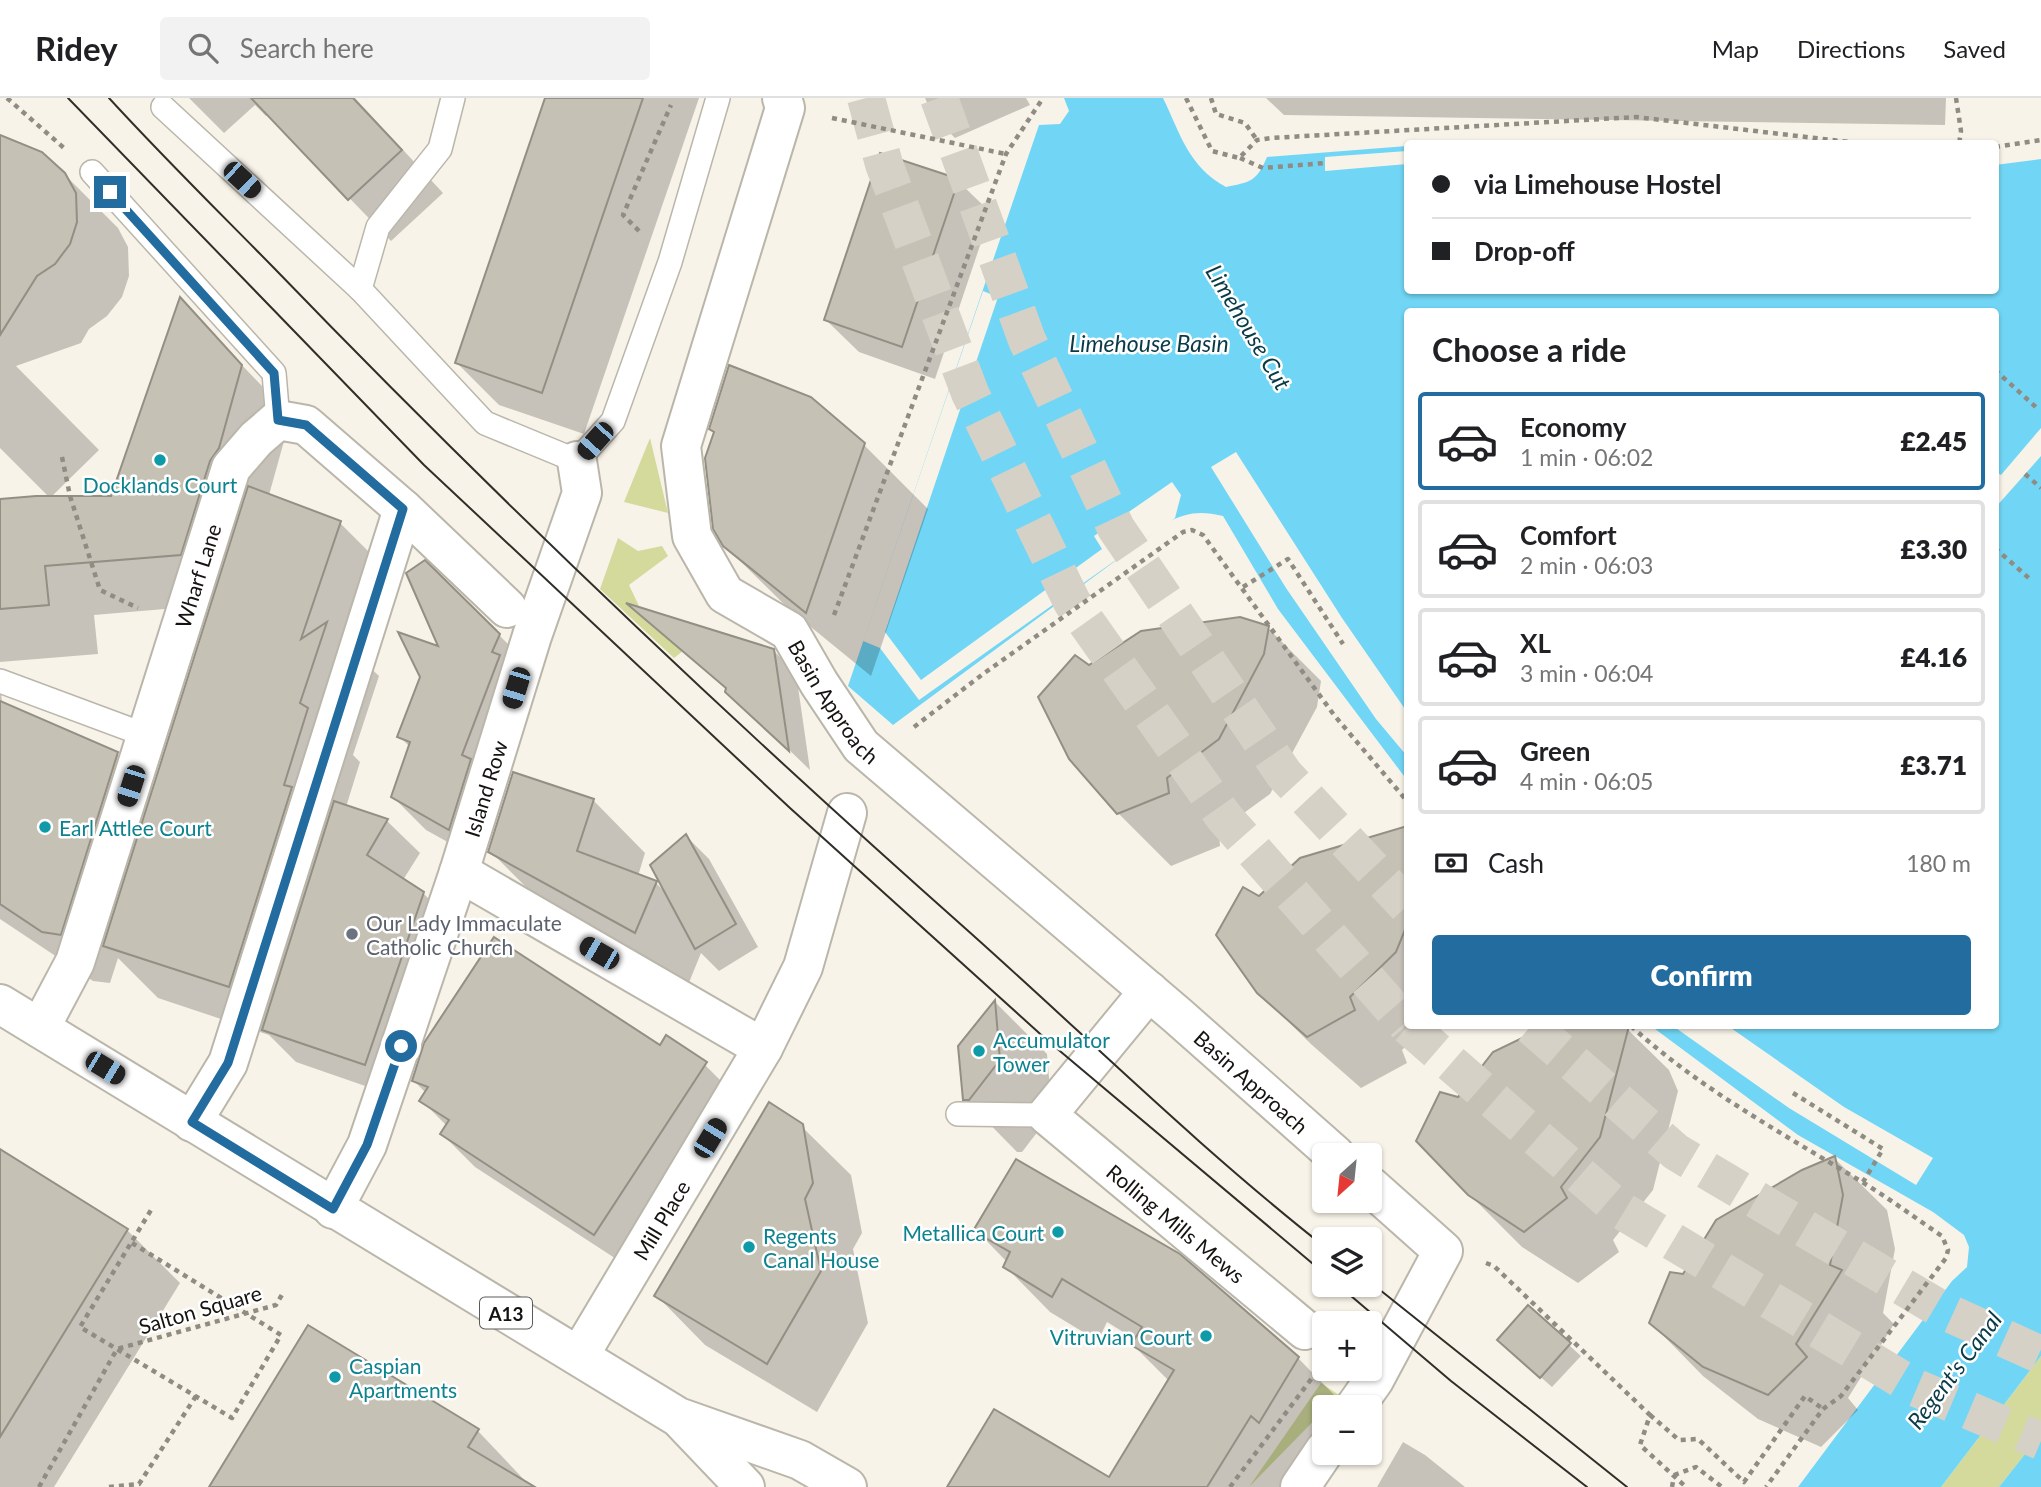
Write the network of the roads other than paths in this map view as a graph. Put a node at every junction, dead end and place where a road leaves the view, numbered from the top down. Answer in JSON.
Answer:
{"nodes":[{"id":1,"x":453,"y":98,"type":"edge"},
{"id":2,"x":718,"y":98,"type":"edge"},
{"id":3,"x":783,"y":103,"type":"edge"},
{"id":4,"x":163,"y":107,"type":"dead end"},
{"id":5,"x":92,"y":172,"type":"road end"},
{"id":6,"x":360,"y":289,"type":"junction"},
{"id":7,"x":278,"y":420,"type":"junction"},
{"id":8,"x":577,"y":461,"type":"junction"},
{"id":9,"x":403,"y":509,"type":"junction"},
{"id":10,"x":507,"y":608,"type":"dead end"},
{"id":11,"x":0,"y":681,"type":"edge"},
{"id":12,"x":148,"y":736,"type":"junction"},
{"id":13,"x":847,"y":813,"type":"dead end"},
{"id":14,"x":459,"y":872,"type":"junction"},
{"id":15,"x":1149,"y":991,"type":"junction"},
{"id":16,"x":0,"y":1004,"type":"edge"},
{"id":17,"x":40,"y":1028,"type":"junction"},
{"id":18,"x":763,"y":1048,"type":"junction"},
{"id":19,"x":958,"y":1114,"type":"dead end"},
{"id":20,"x":1047,"y":1115,"type":"junction"},
{"id":21,"x":192,"y":1122,"type":"junction"},
{"id":22,"x":1321,"y":1143,"type":"edge"},
{"id":23,"x":1382,"y":1197,"type":"edge"},
{"id":24,"x":333,"y":1209,"type":"junction"},
{"id":25,"x":1305,"y":1330,"type":"dead end"},
{"id":26,"x":579,"y":1356,"type":"junction"},
{"id":27,"x":1363,"y":1395,"type":"edge"},
{"id":28,"x":678,"y":1417,"type":"junction"},
{"id":29,"x":1315,"y":1465,"type":"edge"},
{"id":30,"x":745,"y":1487,"type":"edge"},
{"id":31,"x":847,"y":1487,"type":"edge"},
{"id":32,"x":1300,"y":1487,"type":"edge"}],
"edges":[{"from":1,"to":6,"type":"lane"},
{"from":2,"to":8,"type":"lane"},
{"from":3,"to":15,"type":"main road","name":"Basin Approach"},
{"from":4,"to":6,"type":"lane"},
{"from":5,"to":7,"type":"lane"},
{"from":6,"to":8,"type":"lane"},
{"from":7,"to":9,"type":"main road"},
{"from":7,"to":12,"type":"main road","name":"Wharf Lane"},
{"from":8,"to":14,"type":"main road","name":"Island Row"},
{"from":9,"to":10,"type":"main road"},
{"from":9,"to":21,"type":"main road"},
{"from":11,"to":12,"type":"lane"},
{"from":12,"to":17,"type":"main road","name":"Wharf Lane"},
{"from":13,"to":18,"type":"main road","name":"Mill Place"},
{"from":14,"to":18,"type":"main road"},
{"from":14,"to":24,"type":"main road","name":"Island Row"},
{"from":15,"to":20,"type":"main road"},
{"from":15,"to":22,"type":"main road","name":"Basin Approach"},
{"from":16,"to":17,"type":"main road","number":"A13"},
{"from":17,"to":21,"type":"main road","number":"A13"},
{"from":18,"to":26,"type":"main road","name":"Mill Place"},
{"from":19,"to":20,"type":"lane"},
{"from":20,"to":25,"type":"main road","name":"Rolling Mills Mews"},
{"from":21,"to":24,"type":"main road","number":"A13"},
{"from":23,"to":27,"type":"main road"},
{"from":24,"to":26,"type":"main road","number":"A13"},
{"from":26,"to":28,"type":"main road","number":"A13"},
{"from":28,"to":30,"type":"main road","number":"A13"},
{"from":28,"to":31,"type":"main road","number":"A13"},
{"from":29,"to":32,"type":"main road"}]}
